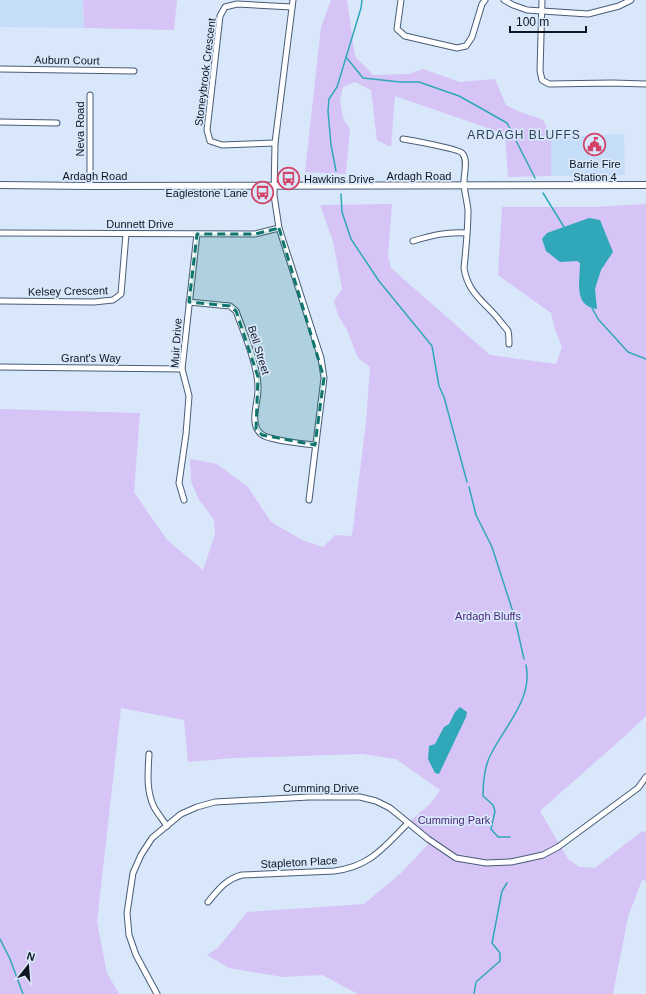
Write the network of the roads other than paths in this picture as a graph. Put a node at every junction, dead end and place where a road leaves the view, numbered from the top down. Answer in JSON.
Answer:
{"nodes":[{"id":1,"x":293,"y":0,"type":"edge"},
{"id":2,"x":401,"y":0,"type":"edge"},
{"id":3,"x":485,"y":0,"type":"edge"},
{"id":4,"x":504,"y":0,"type":"edge"},
{"id":5,"x":542,"y":0,"type":"edge"},
{"id":6,"x":631,"y":0,"type":"edge"},
{"id":7,"x":292,"y":7,"type":"junction"},
{"id":8,"x":542,"y":10,"type":"junction"},
{"id":9,"x":0,"y":69,"type":"edge"},
{"id":10,"x":134,"y":70,"type":"dead end"},
{"id":11,"x":646,"y":84,"type":"edge"},
{"id":12,"x":90,"y":95,"type":"dead end"},
{"id":13,"x":0,"y":122,"type":"edge"},
{"id":14,"x":57,"y":123,"type":"dead end"},
{"id":15,"x":403,"y":139,"type":"dead end"},
{"id":16,"x":275,"y":143,"type":"junction"},
{"id":17,"x":646,"y":185,"type":"edge"},
{"id":18,"x":0,"y":186,"type":"edge"},
{"id":19,"x":90,"y":186,"type":"junction"},
{"id":20,"x":274,"y":186,"type":"junction"},
{"id":21,"x":464,"y":186,"type":"junction"},
{"id":22,"x":279,"y":228,"type":"junction"},
{"id":23,"x":0,"y":233,"type":"edge"},
{"id":24,"x":466,"y":233,"type":"junction"},
{"id":25,"x":126,"y":234,"type":"junction"},
{"id":26,"x":197,"y":234,"type":"junction"},
{"id":27,"x":413,"y":241,"type":"dead end"},
{"id":28,"x":0,"y":301,"type":"edge"},
{"id":29,"x":189,"y":302,"type":"junction"},
{"id":30,"x":509,"y":344,"type":"dead end"},
{"id":31,"x":0,"y":367,"type":"edge"},
{"id":32,"x":182,"y":368,"type":"junction"},
{"id":33,"x":315,"y":445,"type":"junction"},
{"id":34,"x":184,"y":500,"type":"dead end"},
{"id":35,"x":309,"y":500,"type":"dead end"},
{"id":36,"x":149,"y":754,"type":"dead end"},
{"id":37,"x":646,"y":777,"type":"edge"},
{"id":38,"x":644,"y":784,"type":"edge"},
{"id":39,"x":408,"y":823,"type":"junction"},
{"id":40,"x":167,"y":826,"type":"junction"},
{"id":41,"x":208,"y":902,"type":"dead end"},
{"id":42,"x":157,"y":994,"type":"edge"}],
"edges":[{"from":1,"to":7,"type":"street"},
{"from":2,"to":3,"type":"street"},
{"from":4,"to":8,"type":"street"},
{"from":5,"to":8,"type":"street"},
{"from":6,"to":8,"type":"street"},
{"from":7,"to":16,"type":"street"},
{"from":7,"to":16,"type":"street","name":"Stoneybrook Crescent"},
{"from":8,"to":11,"type":"street"},
{"from":9,"to":10,"type":"street","name":"Auburn Court"},
{"from":12,"to":19,"type":"street","name":"Neva Road"},
{"from":13,"to":14,"type":"street"},
{"from":15,"to":21,"type":"street"},
{"from":16,"to":20,"type":"street"},
{"from":17,"to":21,"type":"street","name":"Ardagh Road"},
{"from":18,"to":19,"type":"street","name":"Ardagh Road"},
{"from":19,"to":20,"type":"street","name":"Ardagh Road"},
{"from":20,"to":21,"type":"street","name":"Ardagh Road"},
{"from":20,"to":22,"type":"street"},
{"from":21,"to":24,"type":"street"},
{"from":22,"to":26,"type":"street","name":"Dunnett Drive"},
{"from":22,"to":33,"type":"street"},
{"from":23,"to":25,"type":"street","name":"Dunnett Drive"},
{"from":24,"to":27,"type":"street"},
{"from":24,"to":30,"type":"street"},
{"from":25,"to":26,"type":"street","name":"Dunnett Drive"},
{"from":25,"to":28,"type":"street","name":"Kelsey Crescent"},
{"from":26,"to":29,"type":"street","name":"Muir Drive"},
{"from":29,"to":32,"type":"street","name":"Muir Drive"},
{"from":29,"to":33,"type":"street","name":"Bell Street"},
{"from":31,"to":32,"type":"street","name":"Grant's Way"},
{"from":32,"to":34,"type":"street","name":"Muir Drive"},
{"from":33,"to":35,"type":"street"},
{"from":36,"to":40,"type":"street"},
{"from":37,"to":38,"type":"street","name":"Cumming Drive"},
{"from":38,"to":39,"type":"street","name":"Cumming Drive"},
{"from":39,"to":40,"type":"street","name":"Cumming Drive"},
{"from":39,"to":41,"type":"street","name":"Stapleton Place"},
{"from":40,"to":42,"type":"street","name":"Cumming Drive"}]}
